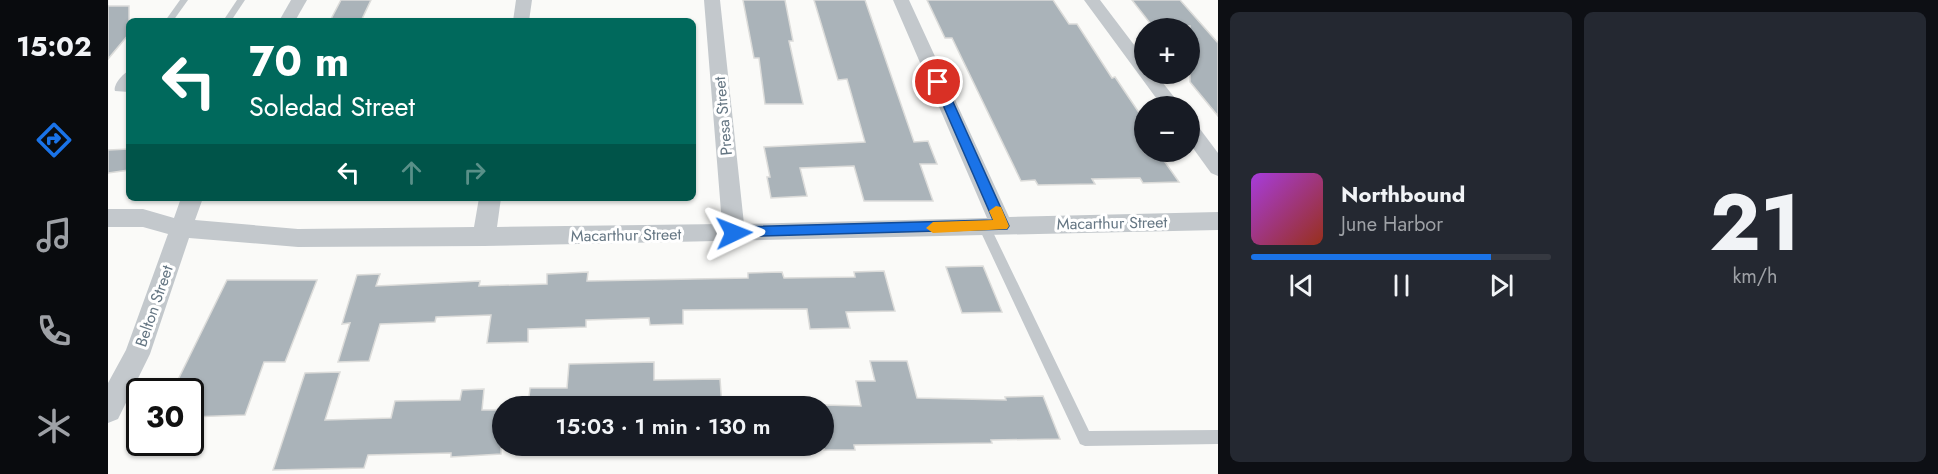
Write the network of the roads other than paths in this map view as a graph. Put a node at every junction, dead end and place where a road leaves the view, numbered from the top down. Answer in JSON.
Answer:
{"nodes":[{"id":1,"x":184,"y":0,"type":"edge"},
{"id":2,"x":241,"y":0,"type":"edge"},
{"id":3,"x":299,"y":0,"type":"edge"},
{"id":4,"x":524,"y":0,"type":"edge"},
{"id":5,"x":712,"y":0,"type":"edge"},
{"id":6,"x":902,"y":0,"type":"edge"},
{"id":7,"x":1092,"y":0,"type":"edge"},
{"id":8,"x":171,"y":18,"type":"edge"},
{"id":9,"x":229,"y":18,"type":"edge"},
{"id":10,"x":289,"y":18,"type":"edge"},
{"id":11,"x":521,"y":18,"type":"edge"},
{"id":12,"x":1134,"y":56,"type":"edge"},
{"id":13,"x":1155,"y":84,"type":"edge"},
{"id":14,"x":1164,"y":96,"type":"edge"},
{"id":15,"x":1200,"y":144,"type":"edge"},
{"id":16,"x":1218,"y":168,"type":"edge"},
{"id":17,"x":191,"y":201,"type":"edge"},
{"id":18,"x":490,"y":201,"type":"edge"},
{"id":19,"x":108,"y":218,"type":"edge"},
{"id":20,"x":1218,"y":221,"type":"edge"},
{"id":21,"x":993,"y":226,"type":"junction"},
{"id":22,"x":180,"y":228,"type":"junction"},
{"id":23,"x":734,"y":233,"type":"junction"},
{"id":24,"x":484,"y":237,"type":"junction"},
{"id":25,"x":108,"y":410,"type":"edge"},
{"id":26,"x":1218,"y":438,"type":"edge"}],
"edges":[{"from":1,"to":8,"type":"lane"},
{"from":2,"to":9,"type":"lane"},
{"from":3,"to":10,"type":"street"},
{"from":4,"to":11,"type":"street"},
{"from":5,"to":23,"type":"street","name":"Presa Street"},
{"from":6,"to":21,"type":"street"},
{"from":7,"to":12,"type":"street"},
{"from":13,"to":14,"type":"street"},
{"from":15,"to":16,"type":"street"},
{"from":17,"to":22,"type":"street","name":"Belton Street"},
{"from":18,"to":24,"type":"street"},
{"from":19,"to":22,"type":"street","name":"Macarthur Street"},
{"from":20,"to":21,"type":"street","name":"Macarthur Street"},
{"from":21,"to":23,"type":"street","name":"Macarthur Street"},
{"from":21,"to":26,"type":"lane"},
{"from":22,"to":24,"type":"street","name":"Macarthur Street"},
{"from":22,"to":25,"type":"street","name":"Belton Street"},
{"from":23,"to":24,"type":"street","name":"Macarthur Street"}]}
